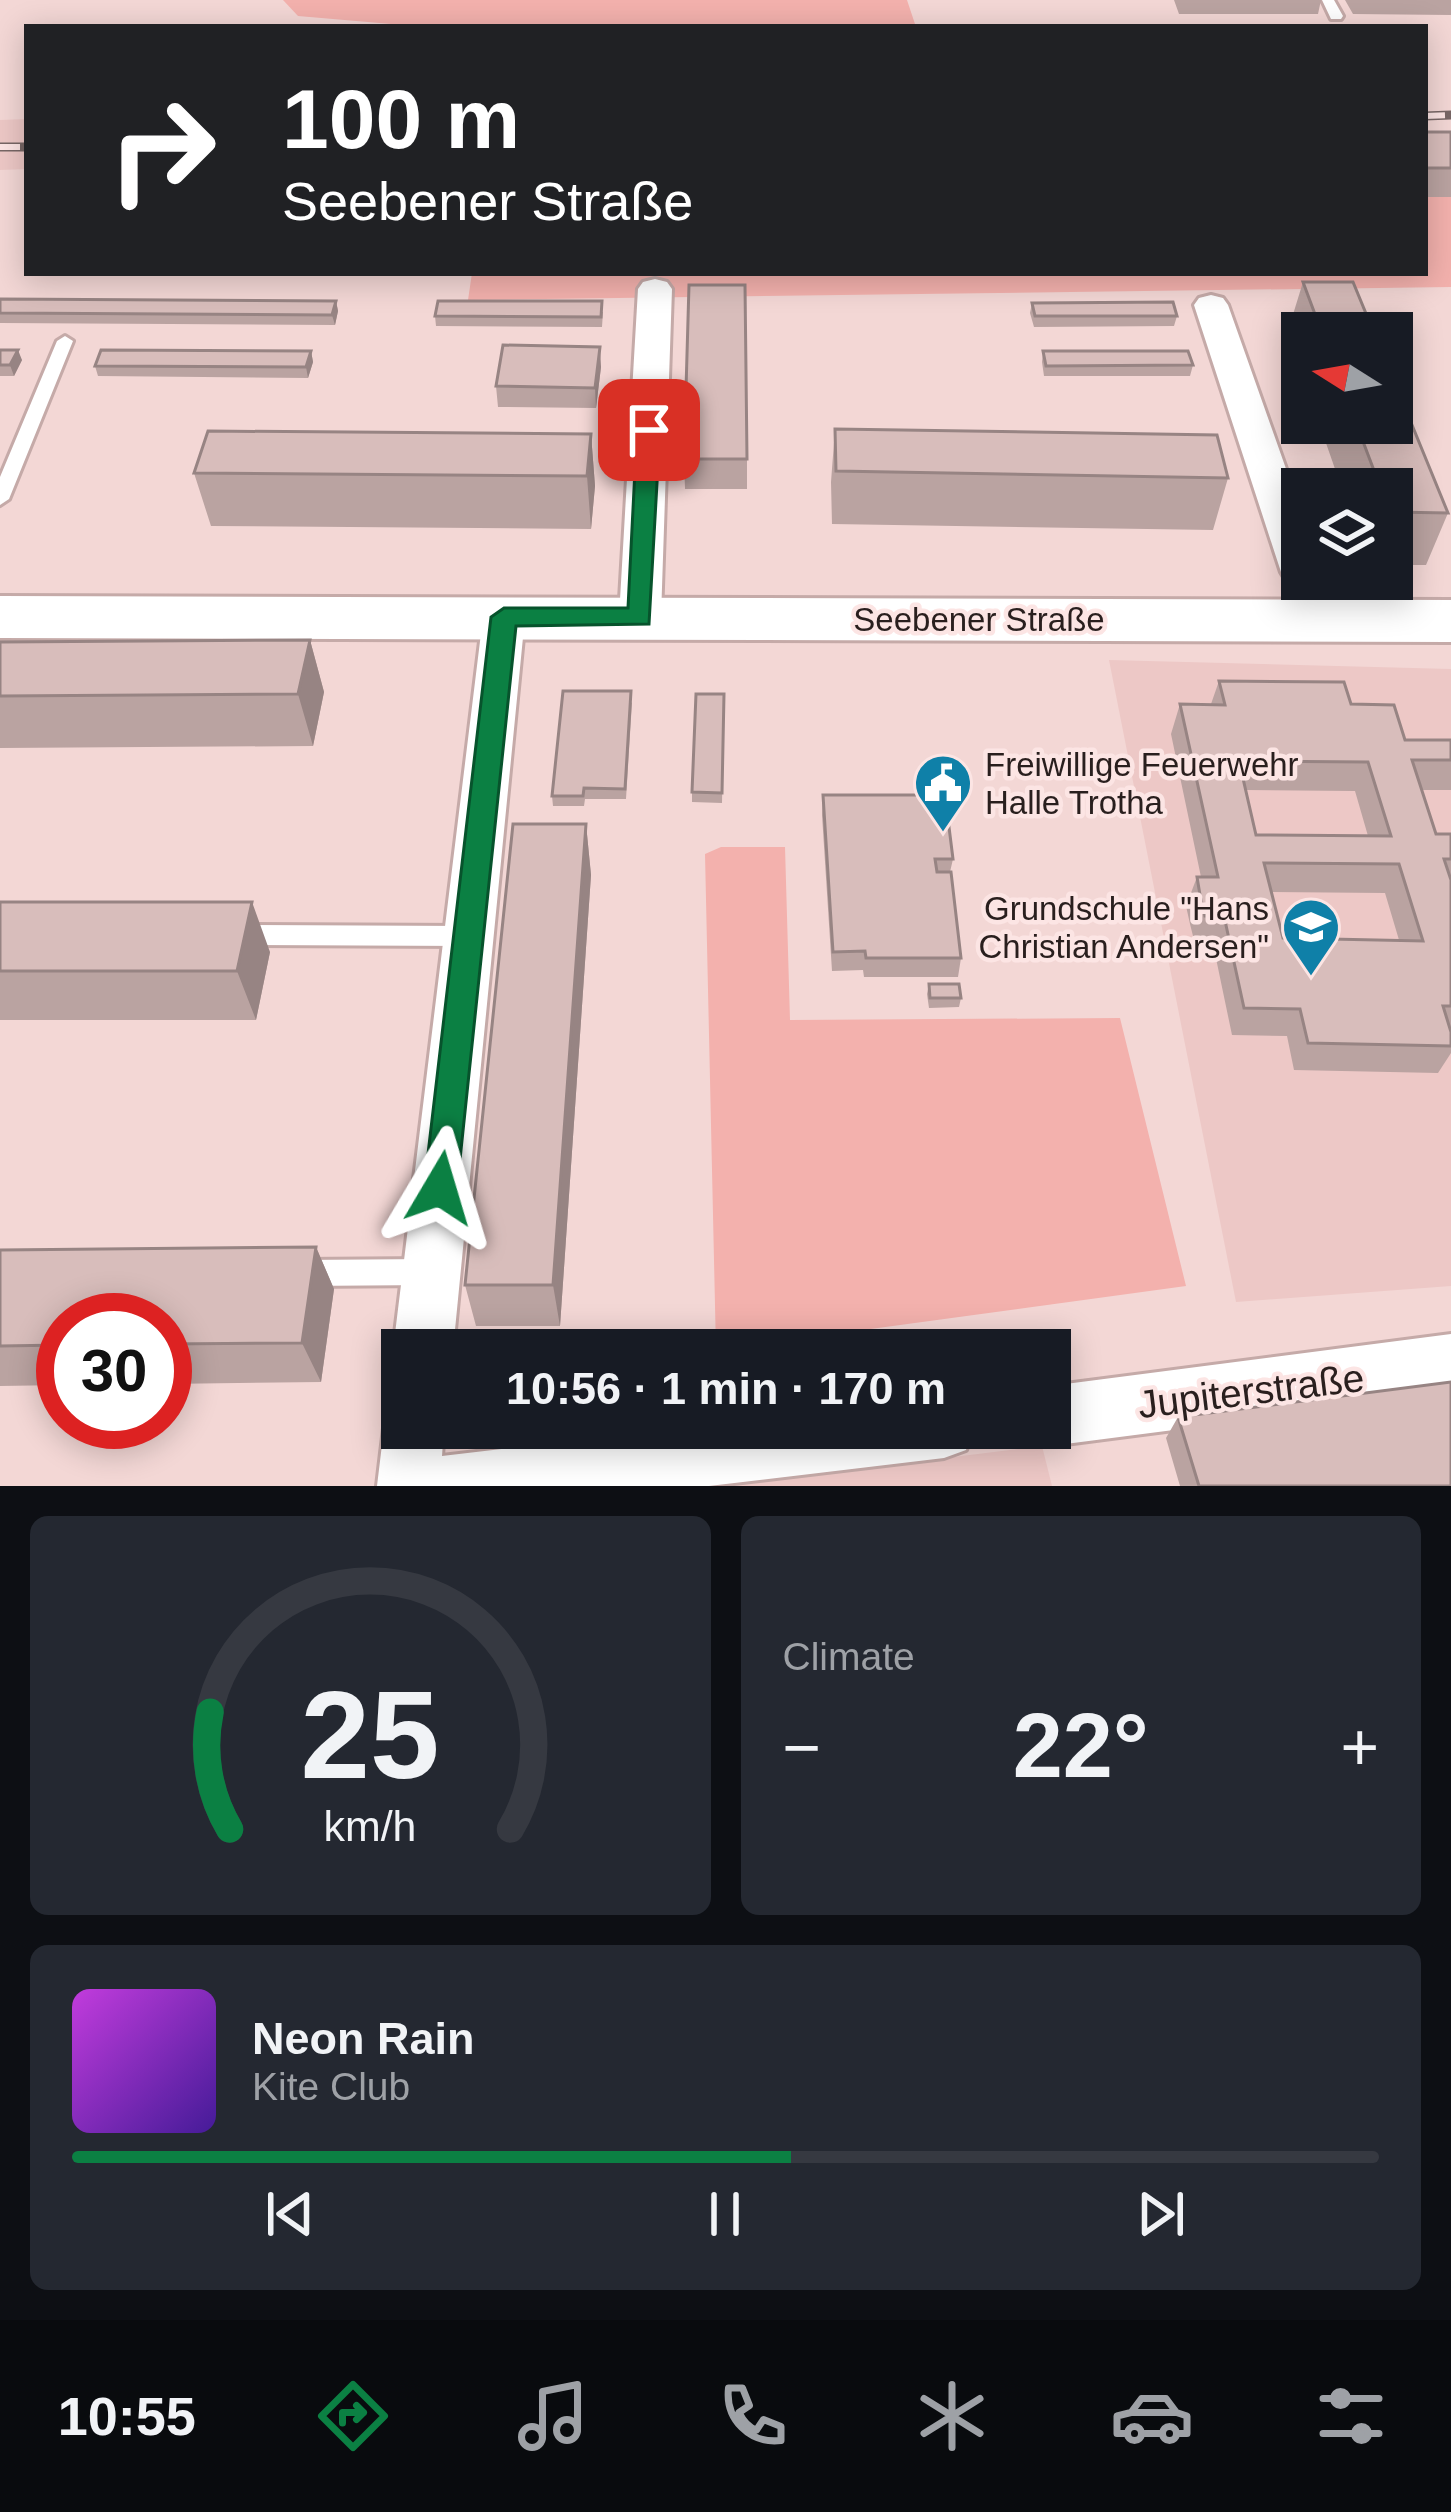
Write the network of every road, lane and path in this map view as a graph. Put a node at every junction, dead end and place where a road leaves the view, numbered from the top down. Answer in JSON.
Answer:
{"nodes":[{"id":1,"x":1328,"y":0,"type":"edge"},
{"id":2,"x":1336,"y":16,"type":"dead end"},
{"id":3,"x":655,"y":289,"type":"dead end"},
{"id":4,"x":1211,"y":305,"type":"dead end"},
{"id":5,"x":65,"y":341,"type":"dead end"},
{"id":6,"x":0,"y":500,"type":"edge"},
{"id":7,"x":1281,"y":511,"type":"edge"},
{"id":8,"x":1281,"y":591,"type":"edge"},
{"id":9,"x":1354,"y":600,"type":"edge"},
{"id":10,"x":0,"y":617,"type":"edge"},
{"id":11,"x":504,"y":617,"type":"junction"},
{"id":12,"x":640,"y":617,"type":"junction"},
{"id":13,"x":1451,"y":621,"type":"edge"},
{"id":14,"x":208,"y":935,"type":"edge"},
{"id":15,"x":469,"y":936,"type":"junction"},
{"id":16,"x":431,"y":1272,"type":"junction"},
{"id":17,"x":269,"y":1274,"type":"edge"},
{"id":18,"x":425,"y":1329,"type":"edge"},
{"id":19,"x":1451,"y":1364,"type":"edge"},
{"id":20,"x":1071,"y":1413,"type":"edge"},
{"id":21,"x":412,"y":1449,"type":"edge"},
{"id":22,"x":763,"y":1449,"type":"edge"},
{"id":23,"x":408,"y":1486,"type":"edge"},
{"id":24,"x":444,"y":1486,"type":"edge"}],
"edges":[{"from":1,"to":2,"type":"lane"},
{"from":3,"to":12,"type":"street"},
{"from":4,"to":7,"type":"street"},
{"from":5,"to":6,"type":"lane"},
{"from":8,"to":12,"type":"street","name":"Seebener Straße"},
{"from":9,"to":13,"type":"street","name":"Seebener Straße"},
{"from":10,"to":11,"type":"street","name":"Seebener Straße"},
{"from":11,"to":12,"type":"street","name":"Seebener Straße"},
{"from":11,"to":15,"type":"street"},
{"from":14,"to":15,"type":"lane"},
{"from":15,"to":16,"type":"street"},
{"from":16,"to":17,"type":"lane"},
{"from":16,"to":18,"type":"street"},
{"from":19,"to":20,"type":"street","name":"Jupiterstraße"},
{"from":21,"to":23,"type":"street"},
{"from":22,"to":24,"type":"street"}]}
